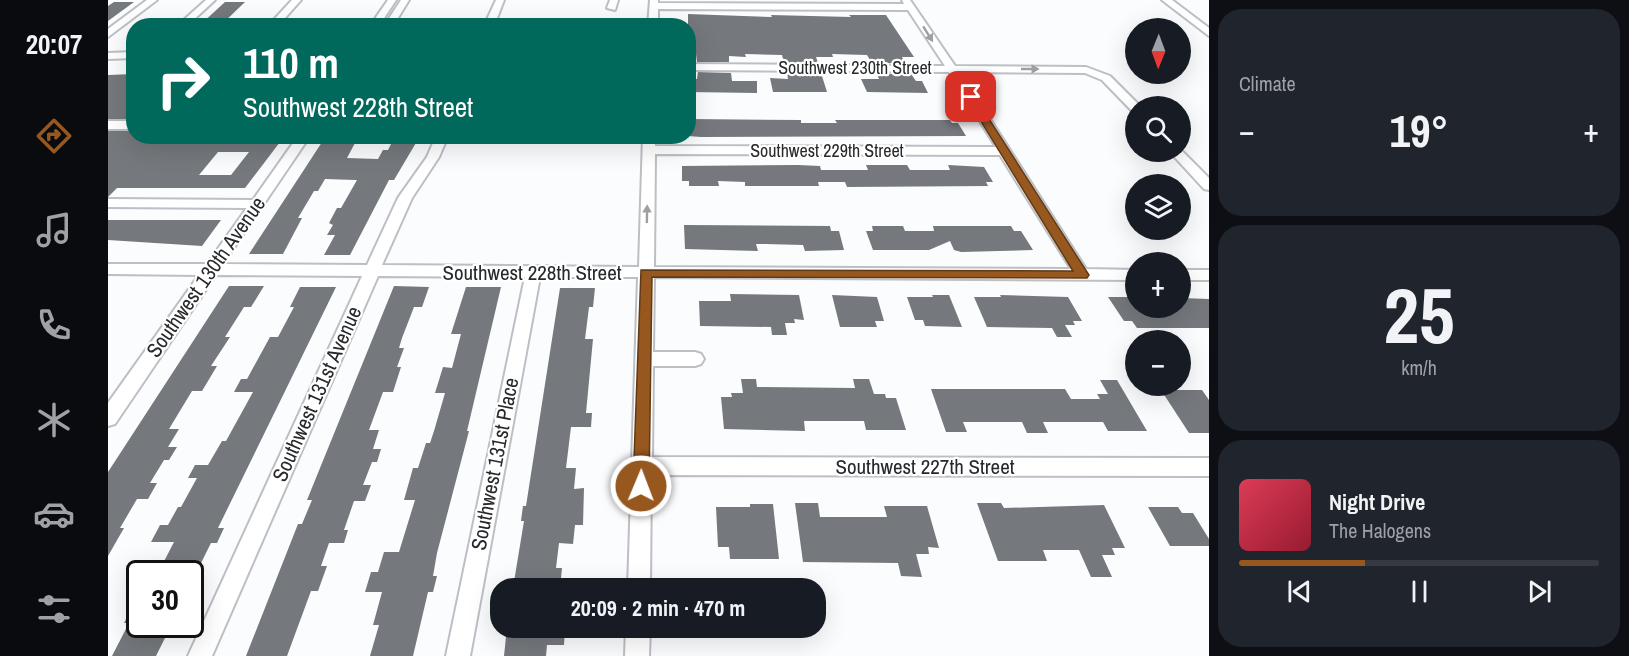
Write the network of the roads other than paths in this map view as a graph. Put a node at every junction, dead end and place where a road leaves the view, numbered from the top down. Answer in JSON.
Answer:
{"nodes":[{"id":1,"x":153,"y":0,"type":"edge"},
{"id":2,"x":212,"y":0,"type":"edge"},
{"id":3,"x":297,"y":0,"type":"edge"},
{"id":4,"x":392,"y":0,"type":"edge"},
{"id":5,"x":405,"y":0,"type":"edge"},
{"id":6,"x":500,"y":0,"type":"edge"},
{"id":7,"x":1166,"y":0,"type":"edge"},
{"id":8,"x":654,"y":3,"type":"edge"},
{"id":9,"x":908,"y":3,"type":"edge"},
{"id":10,"x":129,"y":18,"type":"edge"},
{"id":11,"x":191,"y":18,"type":"edge"},
{"id":12,"x":280,"y":18,"type":"edge"},
{"id":13,"x":380,"y":18,"type":"edge"},
{"id":14,"x":393,"y":18,"type":"edge"},
{"id":15,"x":492,"y":18,"type":"edge"},
{"id":16,"x":653,"y":18,"type":"edge"},
{"id":17,"x":126,"y":20,"type":"edge"},
{"id":18,"x":1209,"y":33,"type":"edge"},
{"id":19,"x":108,"y":34,"type":"edge"},
{"id":20,"x":108,"y":56,"type":"edge"},
{"id":21,"x":126,"y":56,"type":"edge"},
{"id":22,"x":108,"y":66,"type":"edge"},
{"id":23,"x":126,"y":66,"type":"edge"},
{"id":24,"x":696,"y":67,"type":"edge"},
{"id":25,"x":950,"y":68,"type":"junction"},
{"id":26,"x":1125,"y":98,"type":"edge"},
{"id":27,"x":108,"y":125,"type":"edge"},
{"id":28,"x":126,"y":125,"type":"edge"},
{"id":29,"x":298,"y":144,"type":"edge"},
{"id":30,"x":439,"y":144,"type":"edge"},
{"id":31,"x":649,"y":144,"type":"edge"},
{"id":32,"x":689,"y":144,"type":"edge"},
{"id":33,"x":1005,"y":152,"type":"junction"},
{"id":34,"x":1186,"y":162,"type":"edge"},
{"id":35,"x":1209,"y":186,"type":"edge"},
{"id":36,"x":108,"y":203,"type":"edge"},
{"id":37,"x":257,"y":204,"type":"junction"},
{"id":38,"x":108,"y":269,"type":"edge"},
{"id":39,"x":211,"y":270,"type":"junction"},
{"id":40,"x":372,"y":270,"type":"junction"},
{"id":41,"x":533,"y":273,"type":"junction"},
{"id":42,"x":646,"y":273,"type":"junction"},
{"id":43,"x":1082,"y":275,"type":"junction"},
{"id":44,"x":1125,"y":275,"type":"edge"},
{"id":45,"x":1191,"y":275,"type":"edge"},
{"id":46,"x":1209,"y":275,"type":"edge"},
{"id":47,"x":644,"y":359,"type":"junction"},
{"id":48,"x":695,"y":359,"type":"dead end"},
{"id":49,"x":108,"y":418,"type":"edge"},
{"id":50,"x":642,"y":466,"type":"junction"},
{"id":51,"x":1209,"y":468,"type":"edge"},
{"id":52,"x":639,"y":578,"type":"edge"},
{"id":53,"x":638,"y":638,"type":"edge"},
{"id":54,"x":200,"y":656,"type":"edge"},
{"id":55,"x":458,"y":656,"type":"edge"},
{"id":56,"x":637,"y":656,"type":"edge"}],
"edges":[{"from":1,"to":10,"type":"street"},
{"from":2,"to":11,"type":"street"},
{"from":3,"to":12,"type":"street"},
{"from":4,"to":13,"type":"street"},
{"from":5,"to":14,"type":"street"},
{"from":6,"to":15,"type":"street"},
{"from":7,"to":18,"type":"street"},
{"from":8,"to":9,"type":"street"},
{"from":8,"to":16,"type":"street"},
{"from":9,"to":25,"type":"street","one_way":true},
{"from":17,"to":19,"type":"street"},
{"from":20,"to":21,"type":"street"},
{"from":22,"to":23,"type":"street"},
{"from":24,"to":25,"type":"street","name":"Southwest 230th Street"},
{"from":25,"to":26,"type":"street","name":"Southwest 230th Street","one_way":true},
{"from":25,"to":33,"type":"street"},
{"from":27,"to":28,"type":"street"},
{"from":29,"to":37,"type":"street","name":"Southwest 130th Avenue"},
{"from":30,"to":40,"type":"street","name":"Southwest 131st Avenue"},
{"from":42,"to":31,"type":"street","one_way":true},
{"from":32,"to":33,"type":"street","name":"Southwest 229th Street"},
{"from":33,"to":43,"type":"street"},
{"from":34,"to":35,"type":"street"},
{"from":36,"to":37,"type":"street"},
{"from":37,"to":39,"type":"street","name":"Southwest 130th Avenue"},
{"from":38,"to":39,"type":"street","name":"Southwest 228th Street"},
{"from":39,"to":40,"type":"street","name":"Southwest 228th Street"},
{"from":39,"to":49,"type":"street","name":"Southwest 130th Avenue"},
{"from":40,"to":41,"type":"street","name":"Southwest 228th Street"},
{"from":40,"to":54,"type":"street","name":"Southwest 131st Avenue"},
{"from":41,"to":42,"type":"street","name":"Southwest 228th Street"},
{"from":41,"to":55,"type":"street","name":"Southwest 131st Place"},
{"from":42,"to":43,"type":"street","name":"Southwest 228th Street"},
{"from":42,"to":47,"type":"street"},
{"from":43,"to":44,"type":"street","name":"Southwest 228th Street"},
{"from":45,"to":46,"type":"street"},
{"from":47,"to":48,"type":"street"},
{"from":47,"to":50,"type":"street"},
{"from":50,"to":51,"type":"street","name":"Southwest 227th Street"},
{"from":50,"to":52,"type":"street"},
{"from":53,"to":56,"type":"street"}]}
